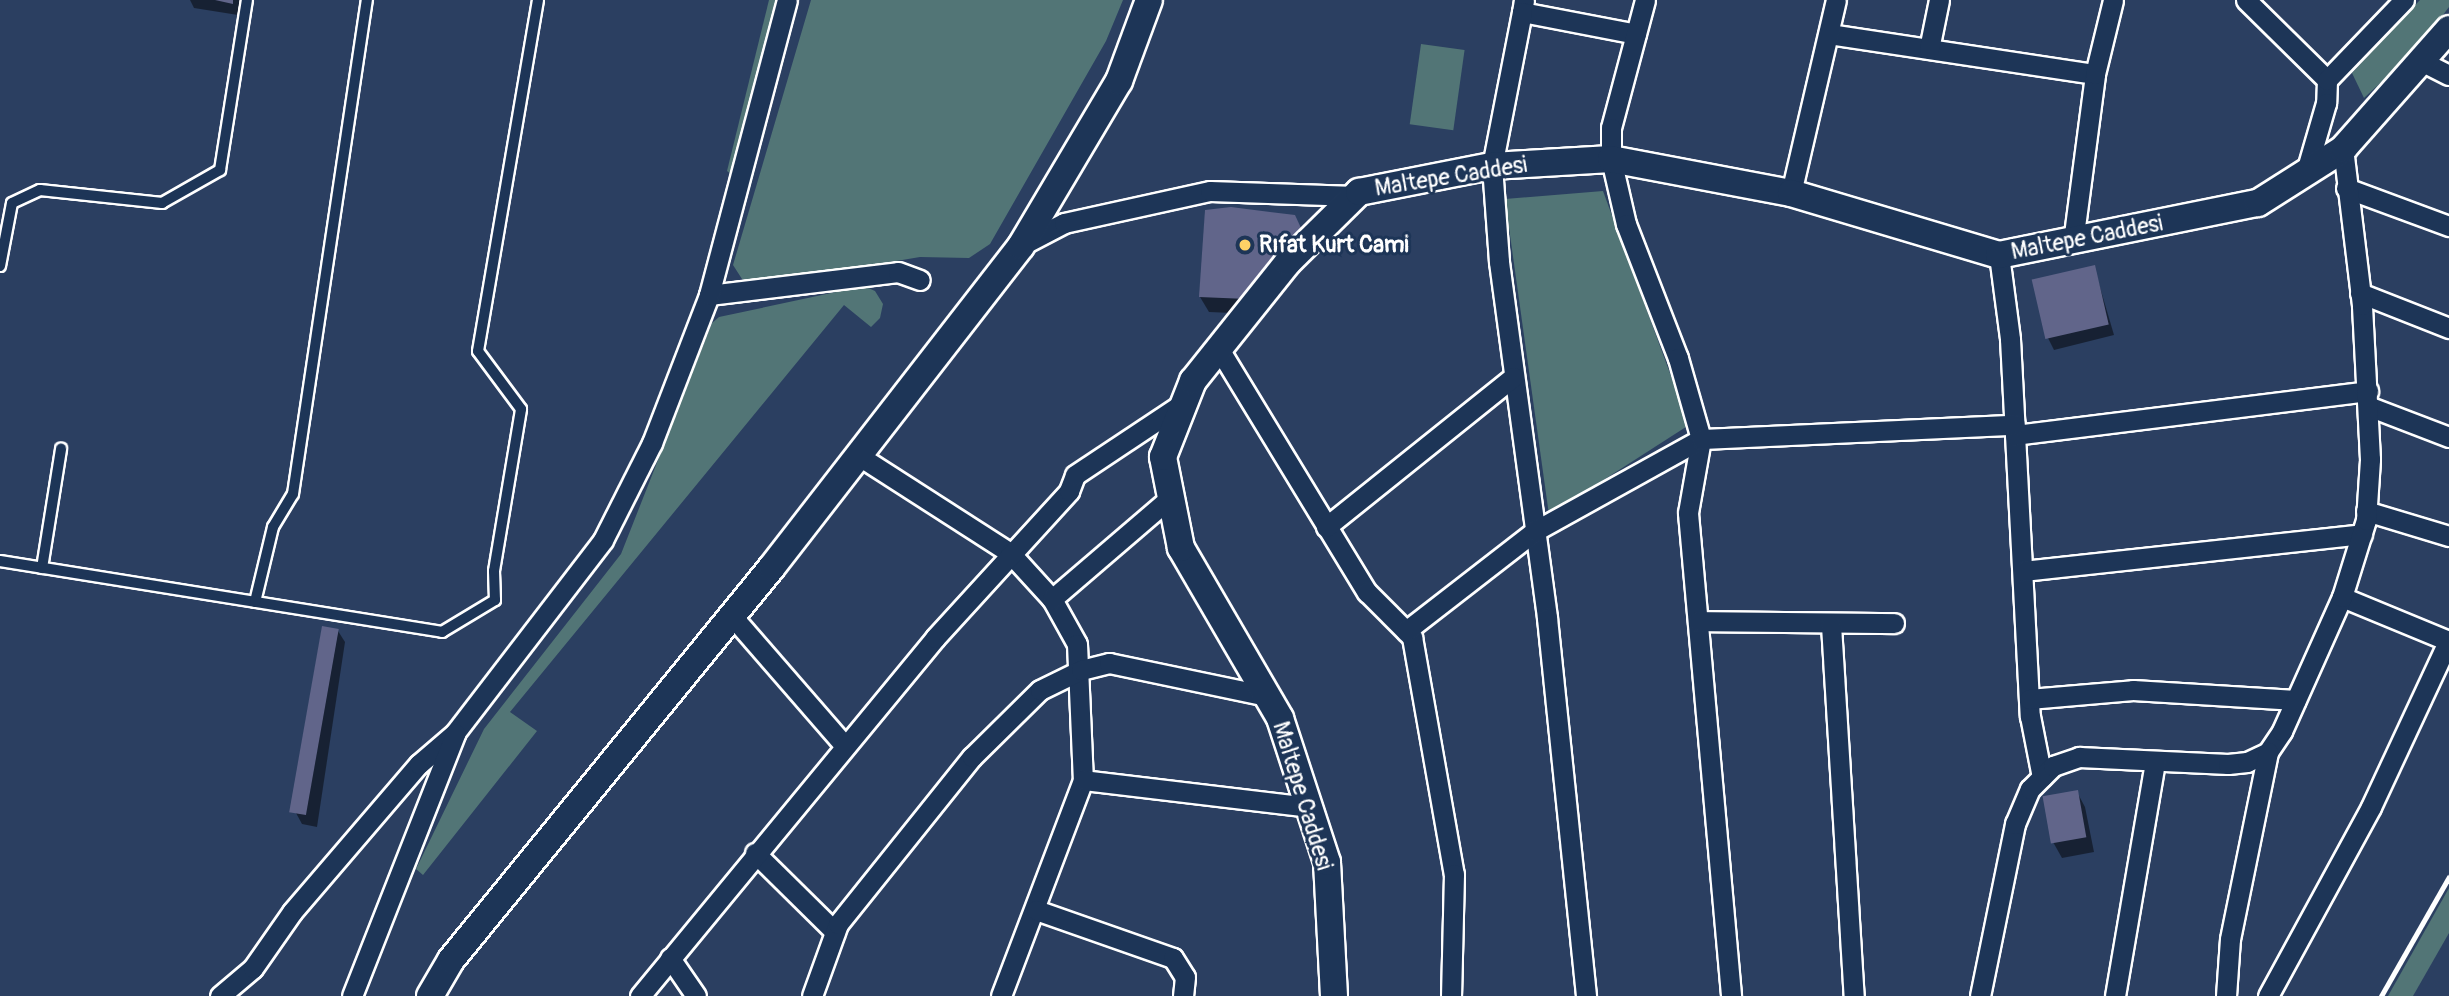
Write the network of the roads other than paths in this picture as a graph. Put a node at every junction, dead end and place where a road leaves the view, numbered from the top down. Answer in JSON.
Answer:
{"nodes":[{"id":1,"x":247,"y":0,"type":"edge"},
{"id":2,"x":367,"y":0,"type":"edge"},
{"id":3,"x":538,"y":0,"type":"edge"},
{"id":4,"x":788,"y":0,"type":"edge"},
{"id":5,"x":1149,"y":0,"type":"edge"},
{"id":6,"x":1645,"y":0,"type":"edge"},
{"id":7,"x":1836,"y":0,"type":"edge"},
{"id":8,"x":1938,"y":0,"type":"edge"},
{"id":9,"x":2113,"y":0,"type":"edge"},
{"id":10,"x":2404,"y":0,"type":"edge"},
{"id":11,"x":2252,"y":2,"type":"edge"},
{"id":12,"x":1523,"y":6,"type":"edge"},
{"id":13,"x":2449,"y":29,"type":"edge"},
{"id":14,"x":1636,"y":34,"type":"junction"},
{"id":15,"x":1829,"y":34,"type":"junction"},
{"id":16,"x":1929,"y":50,"type":"junction"},
{"id":17,"x":2420,"y":61,"type":"junction"},
{"id":18,"x":2095,"y":74,"type":"junction"},
{"id":19,"x":2449,"y":75,"type":"edge"},
{"id":20,"x":2327,"y":80,"type":"junction"},
{"id":21,"x":2343,"y":149,"type":"junction"},
{"id":22,"x":1611,"y":159,"type":"junction"},
{"id":23,"x":1492,"y":166,"type":"junction"},
{"id":24,"x":2306,"y":172,"type":"junction"},
{"id":25,"x":2346,"y":188,"type":"junction"},
{"id":26,"x":1791,"y":193,"type":"junction"},
{"id":27,"x":1354,"y":196,"type":"junction"},
{"id":28,"x":2449,"y":226,"type":"edge"},
{"id":29,"x":2073,"y":242,"type":"junction"},
{"id":30,"x":1021,"y":246,"type":"junction"},
{"id":31,"x":1999,"y":255,"type":"junction"},
{"id":32,"x":0,"y":266,"type":"edge"},
{"id":33,"x":920,"y":280,"type":"dead end"},
{"id":34,"x":2360,"y":293,"type":"junction"},
{"id":35,"x":709,"y":295,"type":"junction"},
{"id":36,"x":2449,"y":328,"type":"edge"},
{"id":37,"x":1219,"y":349,"type":"junction"},
{"id":38,"x":1513,"y":377,"type":"junction"},
{"id":39,"x":2368,"y":399,"type":"junction"},
{"id":40,"x":1185,"y":402,"type":"junction"},
{"id":41,"x":2015,"y":430,"type":"junction"},
{"id":42,"x":2449,"y":437,"type":"edge"},
{"id":43,"x":1701,"y":439,"type":"junction"},
{"id":44,"x":61,"y":449,"type":"dead end"},
{"id":45,"x":859,"y":456,"type":"junction"},
{"id":46,"x":1171,"y":497,"type":"junction"},
{"id":47,"x":2366,"y":511,"type":"junction"},
{"id":48,"x":1326,"y":527,"type":"junction"},
{"id":49,"x":1535,"y":531,"type":"junction"},
{"id":50,"x":2362,"y":534,"type":"junction"},
{"id":51,"x":2449,"y":536,"type":"edge"},
{"id":52,"x":1010,"y":554,"type":"junction"},
{"id":53,"x":0,"y":561,"type":"edge"},
{"id":54,"x":42,"y":568,"type":"junction"},
{"id":55,"x":2023,"y":571,"type":"junction"},
{"id":56,"x":2342,"y":597,"type":"junction"},
{"id":57,"x":1052,"y":599,"type":"junction"},
{"id":58,"x":255,"y":602,"type":"junction"},
{"id":59,"x":732,"y":616,"type":"junction"},
{"id":60,"x":1698,"y":621,"type":"junction"},
{"id":61,"x":1894,"y":623,"type":"dead end"},
{"id":62,"x":1832,"y":625,"type":"junction"},
{"id":63,"x":1406,"y":631,"type":"junction"},
{"id":64,"x":2449,"y":641,"type":"edge"},
{"id":65,"x":1081,"y":670,"type":"junction"},
{"id":66,"x":1267,"y":696,"type":"junction"},
{"id":67,"x":2029,"y":699,"type":"junction"},
{"id":68,"x":2296,"y":700,"type":"junction"},
{"id":69,"x":455,"y":733,"type":"junction"},
{"id":70,"x":845,"y":747,"type":"junction"},
{"id":71,"x":2268,"y":752,"type":"junction"},
{"id":72,"x":2155,"y":761,"type":"junction"},
{"id":73,"x":2042,"y":777,"type":"junction"},
{"id":74,"x":1083,"y":780,"type":"junction"},
{"id":75,"x":1309,"y":807,"type":"junction"},
{"id":76,"x":755,"y":853,"type":"junction"},
{"id":77,"x":1036,"y":910,"type":"junction"},
{"id":78,"x":835,"y":932,"type":"junction"},
{"id":79,"x":670,"y":958,"type":"junction"},
{"id":80,"x":220,"y":996,"type":"edge"},
{"id":81,"x":352,"y":996,"type":"edge"},
{"id":82,"x":430,"y":996,"type":"edge"},
{"id":83,"x":640,"y":996,"type":"edge"},
{"id":84,"x":696,"y":996,"type":"edge"},
{"id":85,"x":813,"y":996,"type":"edge"},
{"id":86,"x":1001,"y":996,"type":"edge"},
{"id":87,"x":1183,"y":996,"type":"edge"},
{"id":88,"x":1334,"y":996,"type":"edge"},
{"id":89,"x":1451,"y":996,"type":"edge"},
{"id":90,"x":1586,"y":996,"type":"edge"},
{"id":91,"x":1731,"y":996,"type":"edge"},
{"id":92,"x":1854,"y":996,"type":"edge"},
{"id":93,"x":1980,"y":996,"type":"edge"},
{"id":94,"x":2115,"y":996,"type":"edge"},
{"id":95,"x":2226,"y":996,"type":"edge"},
{"id":96,"x":2268,"y":996,"type":"edge"}],
"edges":[{"from":1,"to":32,"type":"lane"},
{"from":2,"to":58,"type":"lane"},
{"from":3,"to":58,"type":"lane"},
{"from":4,"to":35,"type":"street"},
{"from":5,"to":30,"type":"street"},
{"from":6,"to":14,"type":"street"},
{"from":7,"to":15,"type":"street"},
{"from":8,"to":16,"type":"street"},
{"from":9,"to":18,"type":"street"},
{"from":10,"to":20,"type":"street"},
{"from":11,"to":20,"type":"street"},
{"from":12,"to":14,"type":"street"},
{"from":12,"to":23,"type":"street"},
{"from":13,"to":17,"type":"street","name":"Maltepe Caddesi"},
{"from":14,"to":22,"type":"street"},
{"from":15,"to":16,"type":"street"},
{"from":15,"to":26,"type":"street"},
{"from":16,"to":18,"type":"street"},
{"from":17,"to":19,"type":"street"},
{"from":17,"to":21,"type":"street","name":"Maltepe Caddesi"},
{"from":18,"to":29,"type":"street"},
{"from":20,"to":24,"type":"street"},
{"from":21,"to":24,"type":"street","name":"Maltepe Caddesi"},
{"from":21,"to":25,"type":"street"},
{"from":22,"to":23,"type":"street","name":"Maltepe Caddesi"},
{"from":22,"to":26,"type":"street","name":"Maltepe Caddesi"},
{"from":22,"to":43,"type":"street"},
{"from":23,"to":27,"type":"street","name":"Maltepe Caddesi"},
{"from":23,"to":38,"type":"street"},
{"from":24,"to":29,"type":"street","name":"Maltepe Caddesi"},
{"from":25,"to":28,"type":"street"},
{"from":25,"to":34,"type":"street"},
{"from":26,"to":31,"type":"street","name":"Maltepe Caddesi"},
{"from":27,"to":30,"type":"street"},
{"from":27,"to":37,"type":"street","name":"Maltepe Caddesi"},
{"from":29,"to":31,"type":"street","name":"Maltepe Caddesi"},
{"from":30,"to":45,"type":"street"},
{"from":31,"to":41,"type":"street"},
{"from":33,"to":35,"type":"street"},
{"from":34,"to":36,"type":"street"},
{"from":34,"to":39,"type":"street"},
{"from":35,"to":69,"type":"street"},
{"from":37,"to":40,"type":"street","name":"Maltepe Caddesi"},
{"from":37,"to":48,"type":"street"},
{"from":38,"to":48,"type":"street"},
{"from":38,"to":49,"type":"street"},
{"from":39,"to":41,"type":"street"},
{"from":39,"to":42,"type":"street"},
{"from":39,"to":47,"type":"street"},
{"from":40,"to":46,"type":"street","name":"Maltepe Caddesi"},
{"from":40,"to":52,"type":"street"},
{"from":41,"to":43,"type":"street"},
{"from":41,"to":55,"type":"street"},
{"from":43,"to":49,"type":"street"},
{"from":43,"to":60,"type":"street"},
{"from":44,"to":54,"type":"lane"},
{"from":45,"to":52,"type":"street"},
{"from":45,"to":59,"type":"street"},
{"from":46,"to":57,"type":"street"},
{"from":46,"to":66,"type":"street","name":"Maltepe Caddesi"},
{"from":47,"to":50,"type":"street"},
{"from":47,"to":51,"type":"street"},
{"from":48,"to":63,"type":"street"},
{"from":49,"to":63,"type":"street"},
{"from":49,"to":90,"type":"street"},
{"from":50,"to":55,"type":"street"},
{"from":50,"to":56,"type":"street"},
{"from":52,"to":57,"type":"street"},
{"from":52,"to":70,"type":"street"},
{"from":53,"to":54,"type":"lane"},
{"from":54,"to":58,"type":"lane"},
{"from":55,"to":67,"type":"street"},
{"from":56,"to":64,"type":"street"},
{"from":56,"to":68,"type":"street"},
{"from":57,"to":65,"type":"street"},
{"from":59,"to":70,"type":"street"},
{"from":59,"to":82,"type":"street"},
{"from":60,"to":62,"type":"street"},
{"from":60,"to":91,"type":"street"},
{"from":61,"to":62,"type":"street"},
{"from":62,"to":92,"type":"street"},
{"from":63,"to":89,"type":"street"},
{"from":64,"to":96,"type":"street"},
{"from":65,"to":66,"type":"street"},
{"from":65,"to":74,"type":"street"},
{"from":65,"to":78,"type":"street"},
{"from":66,"to":75,"type":"street","name":"Maltepe Caddesi"},
{"from":67,"to":68,"type":"street"},
{"from":67,"to":73,"type":"street"},
{"from":68,"to":71,"type":"street"},
{"from":69,"to":80,"type":"street"},
{"from":69,"to":81,"type":"street"},
{"from":70,"to":76,"type":"street"},
{"from":71,"to":72,"type":"street"},
{"from":71,"to":95,"type":"street"},
{"from":72,"to":73,"type":"street"},
{"from":72,"to":94,"type":"street"},
{"from":73,"to":93,"type":"street"},
{"from":74,"to":75,"type":"street"},
{"from":74,"to":77,"type":"street"},
{"from":75,"to":88,"type":"street","name":"Maltepe Caddesi"},
{"from":76,"to":78,"type":"street"},
{"from":76,"to":79,"type":"street"},
{"from":77,"to":86,"type":"street"},
{"from":77,"to":87,"type":"street"},
{"from":78,"to":85,"type":"street"},
{"from":79,"to":83,"type":"street"},
{"from":79,"to":84,"type":"street"}]}
